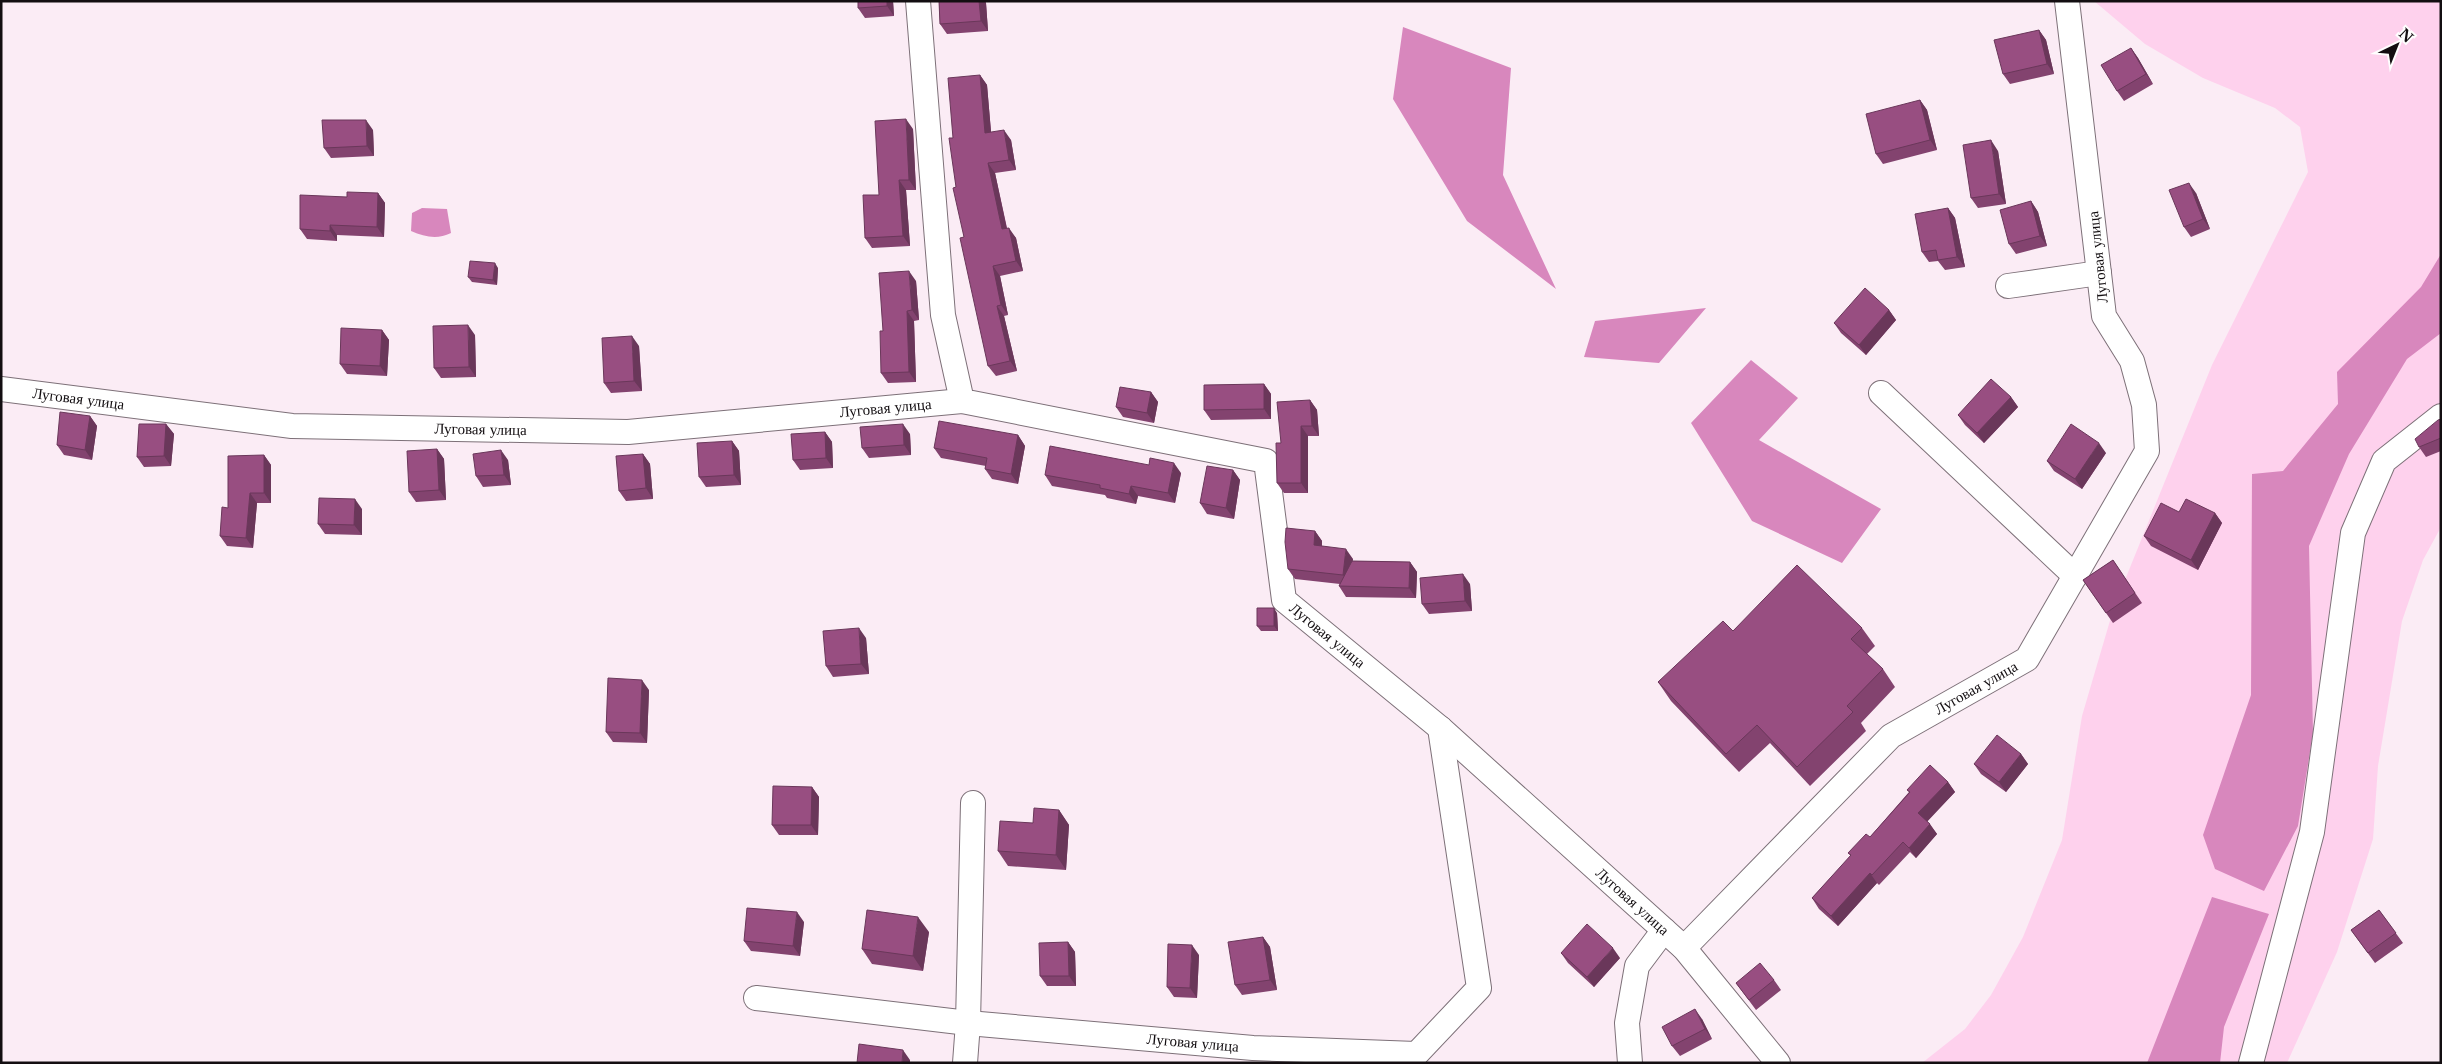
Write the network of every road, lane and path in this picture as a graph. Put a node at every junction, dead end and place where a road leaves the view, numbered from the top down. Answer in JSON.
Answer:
{"nodes":[{"id":1,"x":918,"y":1,"type":"edge"},
{"id":2,"x":2067,"y":1,"type":"edge"},
{"id":3,"x":2099,"y":274,"type":"junction"},
{"id":4,"x":2008,"y":286,"type":"dead end"},
{"id":5,"x":1,"y":389,"type":"edge"},
{"id":6,"x":1880,"y":393,"type":"dead end"},
{"id":7,"x":962,"y":401,"type":"junction"},
{"id":8,"x":2441,"y":416,"type":"edge"},
{"id":9,"x":2075,"y":576,"type":"junction"},
{"id":10,"x":1440,"y":728,"type":"junction"},
{"id":11,"x":973,"y":803,"type":"dead end"},
{"id":12,"x":1664,"y":930,"type":"junction"},
{"id":13,"x":1684,"y":948,"type":"junction"},
{"id":14,"x":756,"y":998,"type":"dead end"},
{"id":15,"x":968,"y":1023,"type":"junction"},
{"id":16,"x":1412,"y":1058,"type":"edge"},
{"id":17,"x":964,"y":1063,"type":"edge"},
{"id":18,"x":1630,"y":1063,"type":"edge"},
{"id":19,"x":1778,"y":1063,"type":"edge"},
{"id":20,"x":2251,"y":1063,"type":"edge"}],
"edges":[{"from":1,"to":7,"type":"street"},
{"from":2,"to":3,"type":"street","name":"Луговая улица"},
{"from":3,"to":4,"type":"street"},
{"from":3,"to":9,"type":"street","name":"Луговая улица"},
{"from":5,"to":7,"type":"street","name":"Луговая улица"},
{"from":6,"to":9,"type":"street"},
{"from":7,"to":10,"type":"street","name":"Луговая улица"},
{"from":8,"to":20,"type":"street"},
{"from":9,"to":13,"type":"street","name":"Луговая улица"},
{"from":10,"to":12,"type":"street","name":"Луговая улица"},
{"from":10,"to":16,"type":"street"},
{"from":11,"to":15,"type":"street"},
{"from":12,"to":13,"type":"street","name":"Луговая улица"},
{"from":12,"to":18,"type":"street"},
{"from":13,"to":19,"type":"street","name":"Луговая улица"},
{"from":14,"to":15,"type":"street","name":"Луговая улица"},
{"from":15,"to":16,"type":"street","name":"Луговая улица"},
{"from":15,"to":17,"type":"street"}]}
